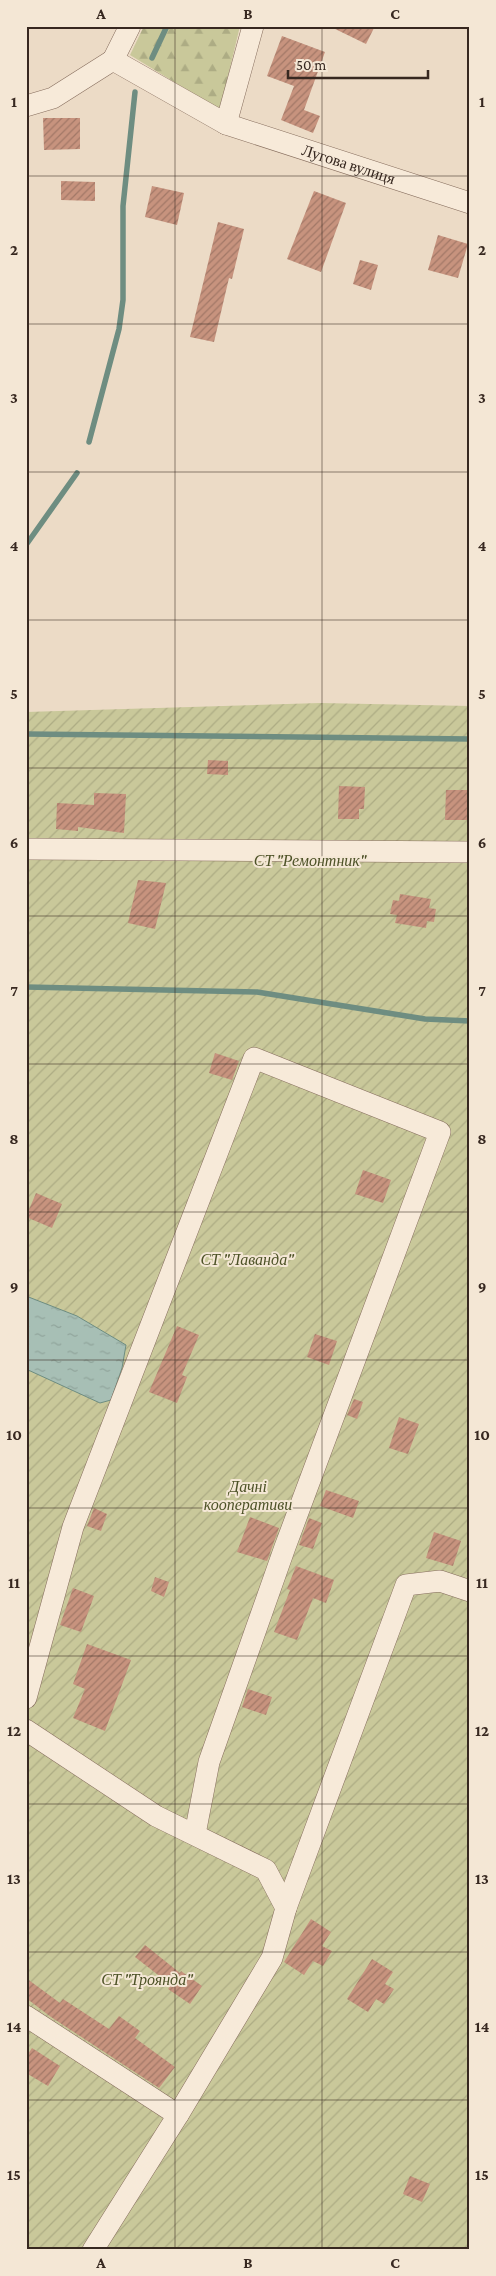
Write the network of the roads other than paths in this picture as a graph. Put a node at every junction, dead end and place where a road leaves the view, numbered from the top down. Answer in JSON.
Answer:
{"nodes":[{"id":1,"x":130,"y":26,"type":"edge"},
{"id":2,"x":252,"y":26,"type":"edge"},
{"id":3,"x":113,"y":60,"type":"junction"},
{"id":4,"x":26,"y":106,"type":"edge"},
{"id":5,"x":226,"y":124,"type":"junction"},
{"id":6,"x":470,"y":204,"type":"edge"},
{"id":7,"x":26,"y":848,"type":"edge"},
{"id":8,"x":470,"y":852,"type":"edge"},
{"id":9,"x":470,"y":1591,"type":"edge"},
{"id":10,"x":26,"y":1698,"type":"edge"},
{"id":11,"x":26,"y":1730,"type":"edge"},
{"id":12,"x":195,"y":1834,"type":"junction"},
{"id":13,"x":286,"y":1908,"type":"junction"},
{"id":14,"x":26,"y":2016,"type":"edge"},
{"id":15,"x":178,"y":2115,"type":"junction"},
{"id":16,"x":93,"y":2250,"type":"edge"}],
"edges":[{"from":1,"to":3,"type":"street"},
{"from":2,"to":5,"type":"street"},
{"from":3,"to":4,"type":"street"},
{"from":3,"to":5,"type":"street","name":"Лугова вулиця"},
{"from":5,"to":6,"type":"street","name":"Лугова вулиця"},
{"from":7,"to":8,"type":"street"},
{"from":9,"to":13,"type":"street"},
{"from":10,"to":12,"type":"street"},
{"from":11,"to":12,"type":"street"},
{"from":12,"to":13,"type":"street"},
{"from":13,"to":15,"type":"street"},
{"from":14,"to":15,"type":"street"},
{"from":15,"to":16,"type":"street"}]}
